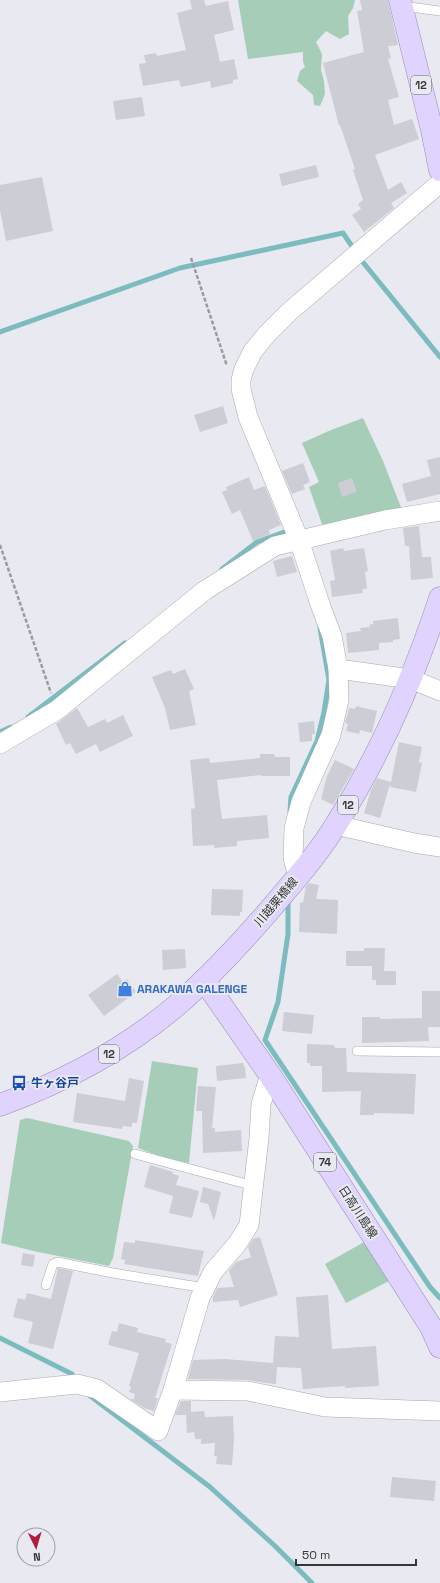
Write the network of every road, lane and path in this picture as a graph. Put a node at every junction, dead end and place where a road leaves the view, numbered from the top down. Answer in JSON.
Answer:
{"nodes":[{"id":1,"x":401,"y":3,"type":"edge"},
{"id":2,"x":440,"y":11,"type":"edge"},
{"id":3,"x":440,"y":170,"type":"edge"},
{"id":4,"x":440,"y":183,"type":"edge"},
{"id":5,"x":191,"y":258,"type":"dead end"},
{"id":6,"x":241,"y":380,"type":"junction"},
{"id":7,"x":440,"y":511,"type":"edge"},
{"id":8,"x":299,"y":540,"type":"junction"},
{"id":9,"x":0,"y":544,"type":"edge"},
{"id":10,"x":440,"y":598,"type":"edge"},
{"id":11,"x":338,"y":669,"type":"junction"},
{"id":12,"x":411,"y":679,"type":"junction"},
{"id":13,"x":440,"y":691,"type":"edge"},
{"id":14,"x":57,"y":710,"type":"junction"},
{"id":15,"x":0,"y":744,"type":"edge"},
{"id":16,"x":336,"y":825,"type":"junction"},
{"id":17,"x":440,"y":847,"type":"edge"},
{"id":18,"x":298,"y":876,"type":"junction"},
{"id":19,"x":204,"y":980,"type":"junction"},
{"id":20,"x":357,"y":1051,"type":"dead end"},
{"id":21,"x":440,"y":1052,"type":"edge"},
{"id":22,"x":270,"y":1076,"type":"junction"},
{"id":23,"x":0,"y":1105,"type":"edge"},
{"id":24,"x":135,"y":1154,"type":"dead end"},
{"id":25,"x":254,"y":1186,"type":"junction"},
{"id":26,"x":46,"y":1285,"type":"dead end"},
{"id":27,"x":205,"y":1288,"type":"junction"},
{"id":28,"x":440,"y":1347,"type":"edge"},
{"id":29,"x":173,"y":1390,"type":"junction"},
{"id":30,"x":0,"y":1392,"type":"edge"},
{"id":31,"x":440,"y":1411,"type":"edge"}],
"edges":[{"from":1,"to":2,"type":"lane"},
{"from":1,"to":3,"type":"main road","number":"12"},
{"from":4,"to":6,"type":"street"},
{"from":5,"to":6,"type":"path"},
{"from":6,"to":8,"type":"street"},
{"from":7,"to":8,"type":"street"},
{"from":8,"to":11,"type":"street"},
{"from":8,"to":14,"type":"street"},
{"from":9,"to":14,"type":"path"},
{"from":10,"to":12,"type":"main road","name":"川越栗橋線","number":"12"},
{"from":11,"to":12,"type":"street"},
{"from":11,"to":18,"type":"street"},
{"from":12,"to":13,"type":"street"},
{"from":12,"to":16,"type":"main road","name":"川越栗橋線","number":"12"},
{"from":14,"to":15,"type":"street"},
{"from":16,"to":17,"type":"street"},
{"from":16,"to":18,"type":"main road","name":"川越栗橋線","number":"12"},
{"from":18,"to":19,"type":"main road","name":"川越栗橋線","number":"12"},
{"from":19,"to":22,"type":"main road","name":"日高川島線","number":"74"},
{"from":19,"to":23,"type":"main road","name":"川越栗橋線","number":"12"},
{"from":20,"to":21,"type":"lane"},
{"from":22,"to":25,"type":"street"},
{"from":22,"to":28,"type":"main road","name":"日高川島線","number":"74"},
{"from":24,"to":25,"type":"lane"},
{"from":25,"to":27,"type":"street"},
{"from":26,"to":27,"type":"lane"},
{"from":27,"to":29,"type":"street"},
{"from":29,"to":30,"type":"street"},
{"from":29,"to":31,"type":"street"}]}
